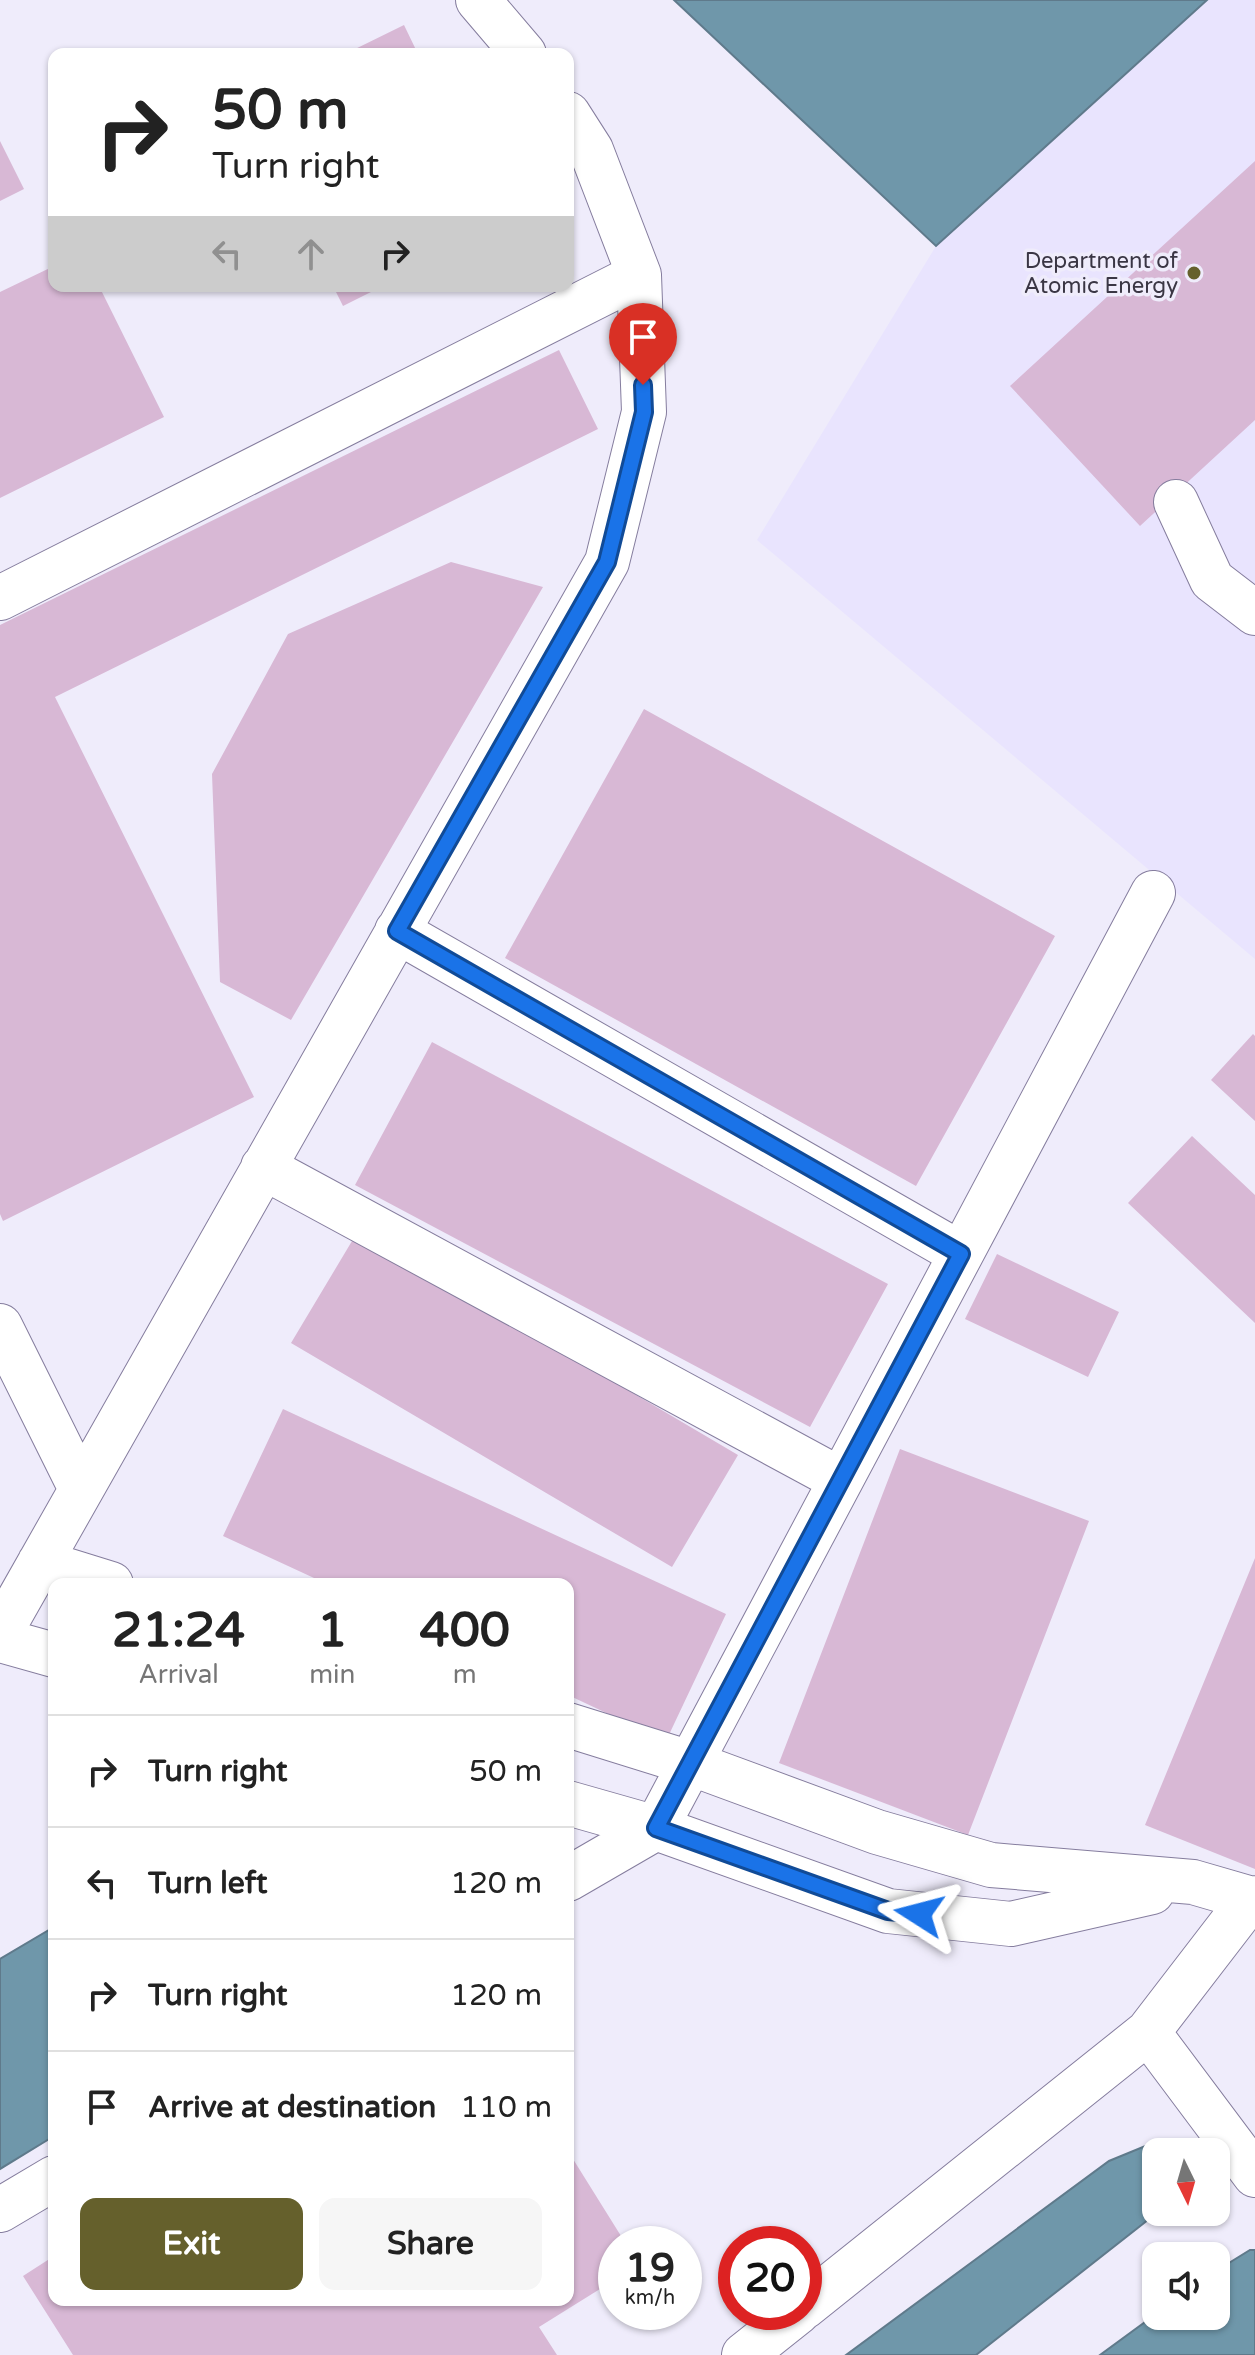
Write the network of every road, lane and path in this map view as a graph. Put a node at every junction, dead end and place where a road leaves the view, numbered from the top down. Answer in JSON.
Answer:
{"nodes":[{"id":1,"x":478,"y":0,"type":"edge"},
{"id":2,"x":519,"y":48,"type":"edge"},
{"id":3,"x":574,"y":123,"type":"edge"},
{"id":4,"x":639,"y":275,"type":"junction"},
{"id":5,"x":1176,"y":502,"type":"dead end"},
{"id":6,"x":0,"y":598,"type":"edge"},
{"id":7,"x":1255,"y":613,"type":"edge"},
{"id":8,"x":1153,"y":893,"type":"dead end"},
{"id":9,"x":397,"y":931,"type":"junction"},
{"id":10,"x":263,"y":1167,"type":"junction"},
{"id":11,"x":961,"y":1254,"type":"junction"},
{"id":12,"x":0,"y":1326,"type":"edge"},
{"id":13,"x":841,"y":1480,"type":"junction"},
{"id":14,"x":81,"y":1489,"type":"junction"},
{"id":15,"x":40,"y":1562,"type":"junction"},
{"id":16,"x":92,"y":1578,"type":"edge"},
{"id":17,"x":0,"y":1633,"type":"edge"},
{"id":18,"x":0,"y":1640,"type":"edge"},
{"id":19,"x":48,"y":1653,"type":"edge"},
{"id":20,"x":574,"y":1727,"type":"edge"},
{"id":21,"x":690,"y":1763,"type":"junction"},
{"id":22,"x":574,"y":1805,"type":"edge"},
{"id":23,"x":656,"y":1828,"type":"junction"},
{"id":24,"x":574,"y":1876,"type":"edge"},
{"id":25,"x":1193,"y":1882,"type":"junction"},
{"id":26,"x":1253,"y":1899,"type":"edge"},
{"id":27,"x":1148,"y":2032,"type":"junction"},
{"id":28,"x":1255,"y":2175,"type":"edge"},
{"id":29,"x":48,"y":2182,"type":"edge"},
{"id":30,"x":0,"y":2210,"type":"edge"},
{"id":31,"x":822,"y":2293,"type":"edge"},
{"id":32,"x":775,"y":2330,"type":"edge"},
{"id":33,"x":744,"y":2355,"type":"edge"}],
"edges":[{"from":1,"to":2,"type":"street"},
{"from":3,"to":4,"type":"street"},
{"from":4,"to":6,"type":"street"},
{"from":4,"to":9,"type":"street"},
{"from":5,"to":7,"type":"street"},
{"from":8,"to":11,"type":"street"},
{"from":9,"to":10,"type":"street"},
{"from":9,"to":11,"type":"street"},
{"from":10,"to":13,"type":"street"},
{"from":10,"to":14,"type":"street"},
{"from":11,"to":13,"type":"street"},
{"from":12,"to":14,"type":"street"},
{"from":13,"to":21,"type":"street"},
{"from":14,"to":15,"type":"street"},
{"from":15,"to":16,"type":"street"},
{"from":15,"to":17,"type":"street"},
{"from":18,"to":19,"type":"street"},
{"from":20,"to":21,"type":"street"},
{"from":21,"to":23,"type":"street"},
{"from":21,"to":25,"type":"street"},
{"from":22,"to":23,"type":"street"},
{"from":23,"to":24,"type":"street"},
{"from":23,"to":25,"type":"street"},
{"from":25,"to":26,"type":"street"},
{"from":26,"to":27,"type":"street"},
{"from":27,"to":28,"type":"street"},
{"from":27,"to":31,"type":"street"},
{"from":29,"to":30,"type":"street"},
{"from":32,"to":33,"type":"street"}]}
